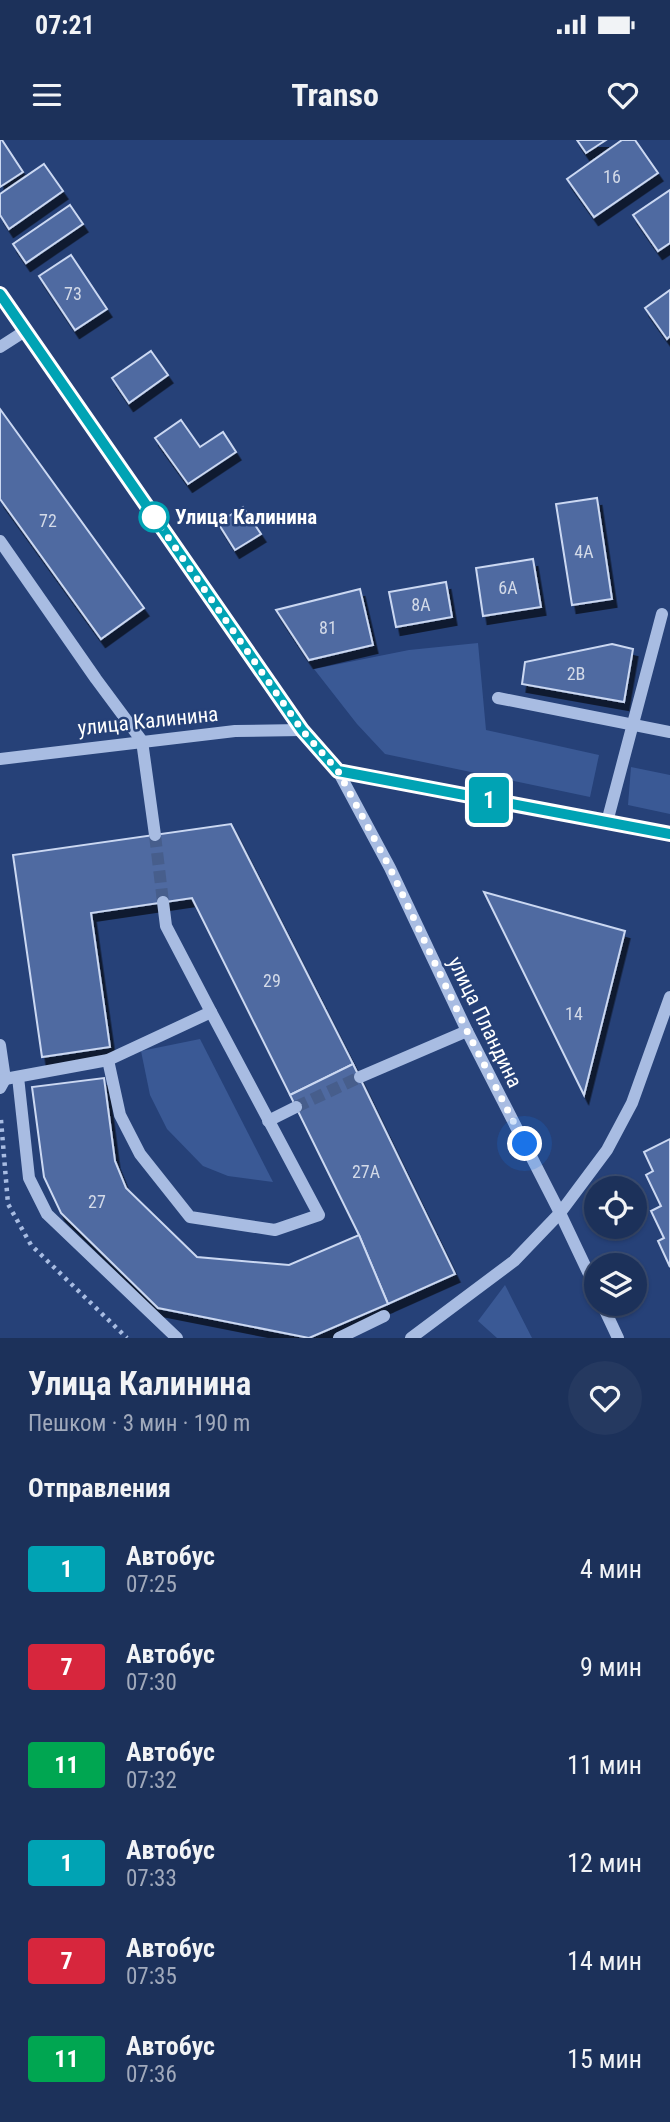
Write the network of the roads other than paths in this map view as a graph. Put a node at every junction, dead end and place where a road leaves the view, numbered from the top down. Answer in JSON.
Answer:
{"nodes":[{"id":1,"x":0,"y":294,"type":"edge"},
{"id":2,"x":26,"y":331,"type":"junction"},
{"id":3,"x":0,"y":347,"type":"edge"},
{"id":4,"x":0,"y":541,"type":"edge"},
{"id":5,"x":662,"y":614,"type":"dead end"},
{"id":6,"x":498,"y":698,"type":"dead end"},
{"id":7,"x":633,"y":725,"type":"junction"},
{"id":8,"x":302,"y":730,"type":"junction"},
{"id":9,"x":670,"y":732,"type":"edge"},
{"id":10,"x":142,"y":741,"type":"junction"},
{"id":11,"x":0,"y":759,"type":"edge"},
{"id":12,"x":338,"y":771,"type":"junction"},
{"id":13,"x":607,"y":822,"type":"junction"},
{"id":14,"x":670,"y":834,"type":"edge"},
{"id":15,"x":155,"y":835,"type":"tunnel mouth"},
{"id":16,"x":163,"y":902,"type":"tunnel mouth"},
{"id":17,"x":670,"y":997,"type":"edge"},
{"id":18,"x":211,"y":1013,"type":"junction"},
{"id":19,"x":467,"y":1031,"type":"junction"},
{"id":20,"x":0,"y":1045,"type":"edge"},
{"id":21,"x":108,"y":1060,"type":"junction"},
{"id":22,"x":360,"y":1077,"type":"tunnel mouth"},
{"id":23,"x":8,"y":1081,"type":"edge"},
{"id":24,"x":296,"y":1107,"type":"tunnel mouth"},
{"id":25,"x":268,"y":1121,"type":"junction"},
{"id":26,"x":561,"y":1213,"type":"junction"},
{"id":27,"x":584,"y":1263,"type":"edge"},
{"id":28,"x":384,"y":1316,"type":"dead end"},
{"id":29,"x":608,"y":1316,"type":"edge"},
{"id":30,"x":177,"y":1338,"type":"edge"},
{"id":31,"x":339,"y":1338,"type":"edge"},
{"id":32,"x":411,"y":1338,"type":"edge"},
{"id":33,"x":618,"y":1338,"type":"edge"}],
"edges":[{"from":1,"to":2,"type":"street","name":"улица Пландина"},
{"from":2,"to":3,"type":"street"},
{"from":2,"to":8,"type":"street","name":"улица Пландина"},
{"from":4,"to":10,"type":"street"},
{"from":5,"to":7,"type":"street"},
{"from":6,"to":7,"type":"street"},
{"from":7,"to":9,"type":"street"},
{"from":7,"to":13,"type":"street"},
{"from":8,"to":10,"type":"street","name":"улица Калинина"},
{"from":8,"to":12,"type":"street","name":"улица Пландина"},
{"from":10,"to":11,"type":"street","name":"улица Калинина"},
{"from":10,"to":15,"type":"street"},
{"from":12,"to":13,"type":"street"},
{"from":12,"to":19,"type":"street","name":"улица Пландина"},
{"from":13,"to":14,"type":"street"},
{"from":16,"to":18,"type":"street"},
{"from":17,"to":26,"type":"street"},
{"from":18,"to":21,"type":"street"},
{"from":18,"to":25,"type":"street"},
{"from":19,"to":22,"type":"street"},
{"from":19,"to":26,"type":"street","name":"улица Пландина"},
{"from":20,"to":23,"type":"street"},
{"from":21,"to":23,"type":"street"},
{"from":21,"to":25,"type":"street"},
{"from":23,"to":30,"type":"street"},
{"from":24,"to":25,"type":"street"},
{"from":26,"to":27,"type":"street","name":"улица Пландина"},
{"from":26,"to":32,"type":"street"},
{"from":28,"to":31,"type":"street"},
{"from":29,"to":33,"type":"street"}]}
